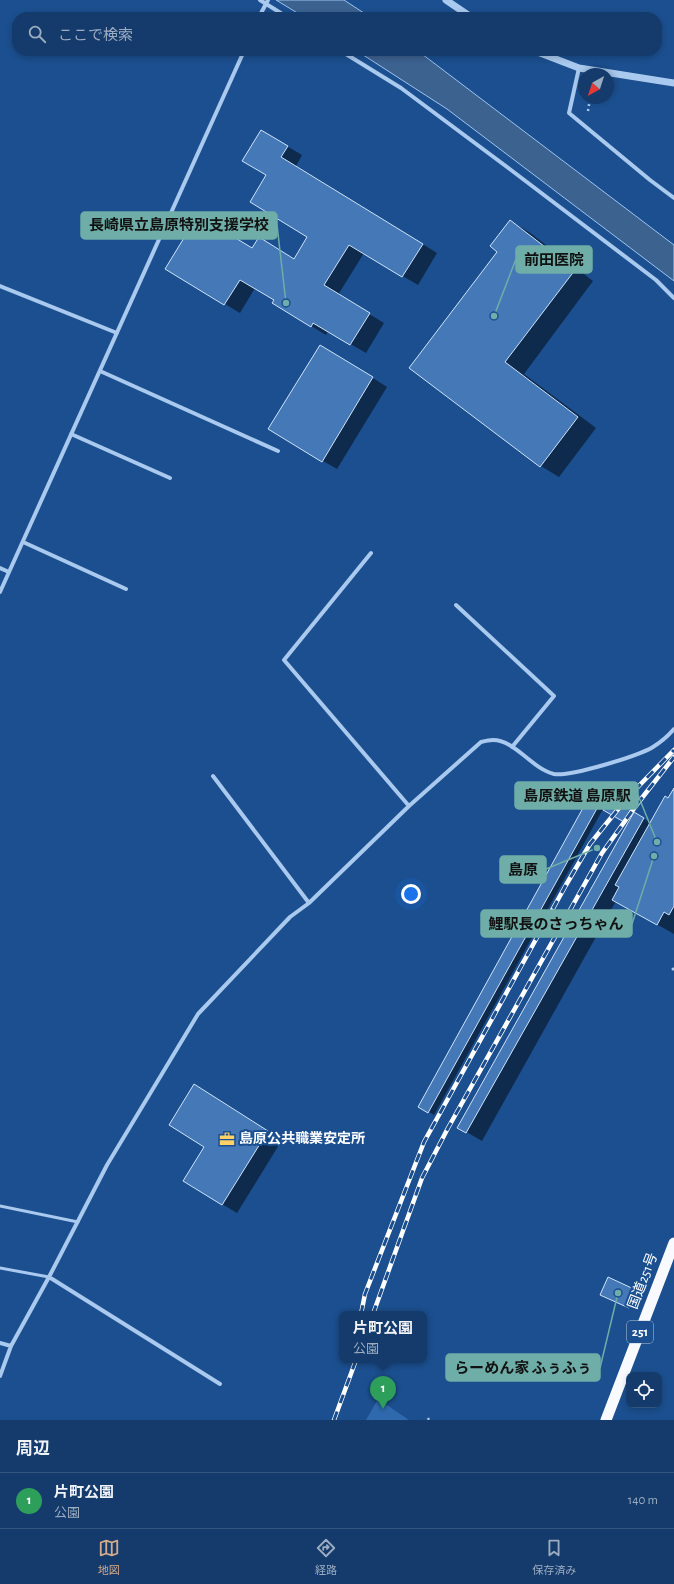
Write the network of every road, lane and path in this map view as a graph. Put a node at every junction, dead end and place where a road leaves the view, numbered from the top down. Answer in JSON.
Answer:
{"nodes":[{"id":1,"x":260,"y":0,"type":"edge"},
{"id":2,"x":446,"y":0,"type":"edge"},
{"id":3,"x":266,"y":2,"type":"edge"},
{"id":4,"x":261,"y":12,"type":"edge"},
{"id":5,"x":280,"y":12,"type":"edge"},
{"id":6,"x":464,"y":12,"type":"edge"},
{"id":7,"x":242,"y":56,"type":"edge"},
{"id":8,"x":349,"y":56,"type":"edge"},
{"id":9,"x":549,"y":56,"type":"edge"},
{"id":10,"x":579,"y":68,"type":"edge"},
{"id":11,"x":578,"y":72,"type":"edge"},
{"id":12,"x":614,"y":74,"type":"edge"},
{"id":13,"x":674,"y":83,"type":"edge"},
{"id":14,"x":589,"y":104,"type":"edge"},
{"id":15,"x":588,"y":114,"type":"dead end"},
{"id":16,"x":674,"y":198,"type":"edge"},
{"id":17,"x":0,"y":286,"type":"edge"},
{"id":18,"x":674,"y":298,"type":"edge"},
{"id":19,"x":117,"y":333,"type":"junction"},
{"id":20,"x":100,"y":371,"type":"junction"},
{"id":21,"x":71,"y":434,"type":"junction"},
{"id":22,"x":278,"y":451,"type":"dead end"},
{"id":23,"x":170,"y":478,"type":"dead end"},
{"id":24,"x":23,"y":542,"type":"junction"},
{"id":25,"x":371,"y":553,"type":"dead end"},
{"id":26,"x":0,"y":568,"type":"edge"},
{"id":27,"x":9,"y":572,"type":"junction"},
{"id":28,"x":126,"y":589,"type":"dead end"},
{"id":29,"x":0,"y":592,"type":"edge"},
{"id":30,"x":456,"y":605,"type":"dead end"},
{"id":31,"x":674,"y":729,"type":"edge"},
{"id":32,"x":512,"y":748,"type":"junction"},
{"id":33,"x":213,"y":776,"type":"dead end"},
{"id":34,"x":408,"y":806,"type":"junction"},
{"id":35,"x":309,"y":903,"type":"junction"},
{"id":36,"x":0,"y":1206,"type":"edge"},
{"id":37,"x":78,"y":1222,"type":"junction"},
{"id":38,"x":674,"y":1243,"type":"edge"},
{"id":39,"x":0,"y":1268,"type":"edge"},
{"id":40,"x":49,"y":1277,"type":"junction"},
{"id":41,"x":0,"y":1343,"type":"edge"},
{"id":42,"x":11,"y":1346,"type":"junction"},
{"id":43,"x":0,"y":1376,"type":"edge"},
{"id":44,"x":220,"y":1384,"type":"dead end"},
{"id":45,"x":606,"y":1420,"type":"edge"}],
"edges":[{"from":1,"to":3,"type":"street"},
{"from":2,"to":6,"type":"street"},
{"from":3,"to":4,"type":"street"},
{"from":3,"to":5,"type":"street"},
{"from":7,"to":19,"type":"street"},
{"from":8,"to":18,"type":"street"},
{"from":9,"to":10,"type":"street"},
{"from":11,"to":16,"type":"street"},
{"from":12,"to":13,"type":"street"},
{"from":14,"to":15,"type":"path"},
{"from":17,"to":19,"type":"street"},
{"from":19,"to":20,"type":"street"},
{"from":20,"to":21,"type":"street"},
{"from":20,"to":22,"type":"street"},
{"from":21,"to":23,"type":"street"},
{"from":21,"to":24,"type":"street"},
{"from":24,"to":27,"type":"street"},
{"from":24,"to":28,"type":"street"},
{"from":25,"to":34,"type":"street"},
{"from":26,"to":27,"type":"street"},
{"from":27,"to":29,"type":"street"},
{"from":30,"to":32,"type":"street"},
{"from":31,"to":32,"type":"street"},
{"from":32,"to":34,"type":"street"},
{"from":33,"to":35,"type":"street"},
{"from":34,"to":35,"type":"street"},
{"from":35,"to":37,"type":"street"},
{"from":36,"to":37,"type":"lane"},
{"from":37,"to":40,"type":"street"},
{"from":38,"to":45,"type":"highway","name":"国道251号","number":"251"},
{"from":39,"to":40,"type":"lane"},
{"from":40,"to":42,"type":"street"},
{"from":40,"to":44,"type":"street"},
{"from":41,"to":42,"type":"street"},
{"from":42,"to":43,"type":"street"}]}
